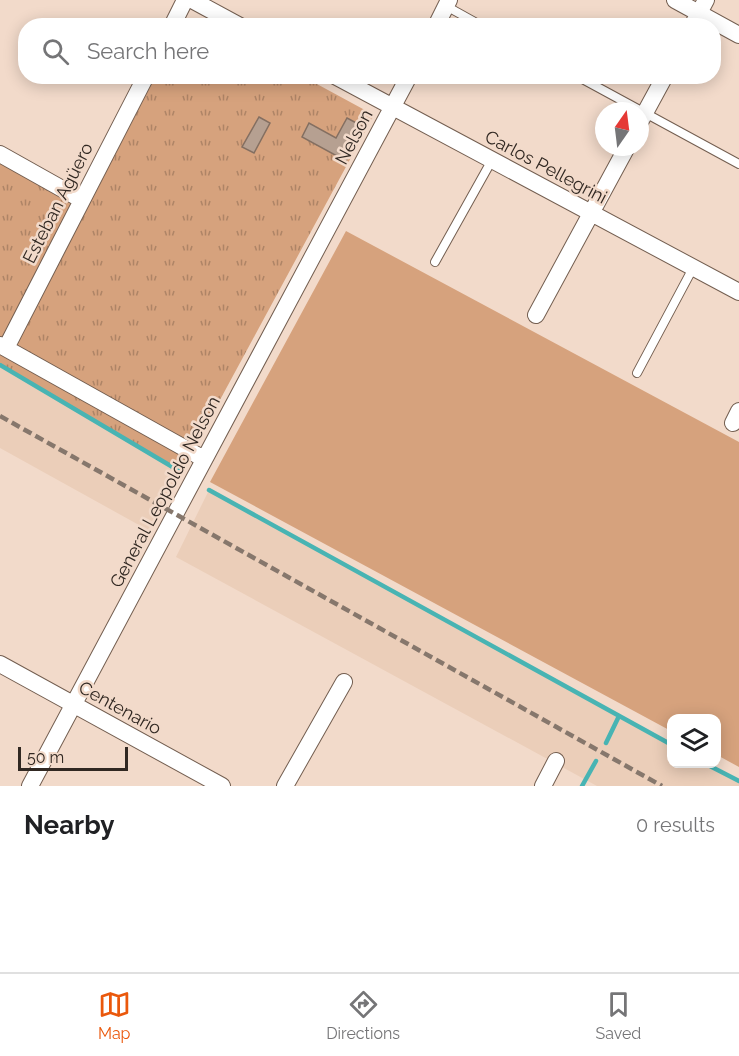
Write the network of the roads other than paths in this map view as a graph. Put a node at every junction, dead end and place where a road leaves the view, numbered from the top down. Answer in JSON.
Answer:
{"nodes":[{"id":1,"x":185,"y":0,"type":"edge"},
{"id":2,"x":192,"y":0,"type":"edge"},
{"id":3,"x":675,"y":0,"type":"edge"},
{"id":4,"x":448,"y":3,"type":"edge"},
{"id":5,"x":699,"y":13,"type":"edge"},
{"id":6,"x":176,"y":18,"type":"edge"},
{"id":7,"x":225,"y":18,"type":"edge"},
{"id":8,"x":440,"y":18,"type":"edge"},
{"id":9,"x":470,"y":18,"type":"edge"},
{"id":10,"x":721,"y":25,"type":"edge"},
{"id":11,"x":739,"y":35,"type":"edge"},
{"id":12,"x":142,"y":84,"type":"edge"},
{"id":13,"x":350,"y":84,"type":"edge"},
{"id":14,"x":404,"y":84,"type":"edge"},
{"id":15,"x":589,"y":84,"type":"edge"},
{"id":16,"x":661,"y":84,"type":"edge"},
{"id":17,"x":617,"y":102,"type":"edge"},
{"id":18,"x":649,"y":105,"type":"edge"},
{"id":19,"x":392,"y":107,"type":"junction"},
{"id":20,"x":649,"y":121,"type":"edge"},
{"id":21,"x":0,"y":154,"type":"edge"},
{"id":22,"x":622,"y":156,"type":"edge"},
{"id":23,"x":492,"y":160,"type":"junction"},
{"id":24,"x":739,"y":164,"type":"edge"},
{"id":25,"x":81,"y":200,"type":"junction"},
{"id":26,"x":591,"y":212,"type":"junction"},
{"id":27,"x":334,"y":216,"type":"joint"},
{"id":28,"x":435,"y":262,"type":"dead end"},
{"id":29,"x":693,"y":267,"type":"junction"},
{"id":30,"x":739,"y":292,"type":"edge"},
{"id":31,"x":536,"y":315,"type":"dead end"},
{"id":32,"x":3,"y":347,"type":"edge"},
{"id":33,"x":637,"y":373,"type":"dead end"},
{"id":34,"x":204,"y":459,"type":"junction"},
{"id":35,"x":0,"y":664,"type":"edge"},
{"id":36,"x":344,"y":682,"type":"dead end"},
{"id":37,"x":73,"y":704,"type":"junction"},
{"id":38,"x":556,"y":761,"type":"dead end"},
{"id":39,"x":30,"y":786,"type":"edge"},
{"id":40,"x":222,"y":786,"type":"edge"},
{"id":41,"x":285,"y":786,"type":"edge"},
{"id":42,"x":543,"y":786,"type":"edge"}],
"edges":[{"from":1,"to":6,"type":"street"},
{"from":2,"to":7,"type":"street"},
{"from":3,"to":5,"type":"street"},
{"from":4,"to":8,"type":"street"},
{"from":4,"to":9,"type":"lane"},
{"from":10,"to":11,"type":"street"},
{"from":12,"to":25,"type":"street","name":"Esteban Agüero"},
{"from":13,"to":19,"type":"street","name":"Carlos Pellegrini"},
{"from":14,"to":19,"type":"street","name":"Nelson"},
{"from":15,"to":17,"type":"lane"},
{"from":16,"to":18,"type":"street"},
{"from":19,"to":23,"type":"street","name":"Carlos Pellegrini"},
{"from":19,"to":27,"type":"street","name":"Nelson"},
{"from":20,"to":24,"type":"lane"},
{"from":21,"to":25,"type":"street"},
{"from":22,"to":26,"type":"street"},
{"from":23,"to":26,"type":"street","name":"Carlos Pellegrini"},
{"from":23,"to":28,"type":"lane"},
{"from":25,"to":32,"type":"street","name":"Esteban Agüero"},
{"from":26,"to":29,"type":"street","name":"Carlos Pellegrini"},
{"from":26,"to":31,"type":"street"},
{"from":27,"to":34,"type":"street","name":"General Leopoldo Nelson"},
{"from":29,"to":30,"type":"street","name":"Carlos Pellegrini"},
{"from":29,"to":33,"type":"lane"},
{"from":32,"to":34,"type":"street"},
{"from":34,"to":37,"type":"street","name":"General Leopoldo Nelson"},
{"from":35,"to":37,"type":"street","name":"Centenario"},
{"from":36,"to":41,"type":"street"},
{"from":37,"to":39,"type":"street","name":"General Leopoldo Nelson"},
{"from":37,"to":40,"type":"street","name":"Centenario"},
{"from":38,"to":42,"type":"street"}]}
